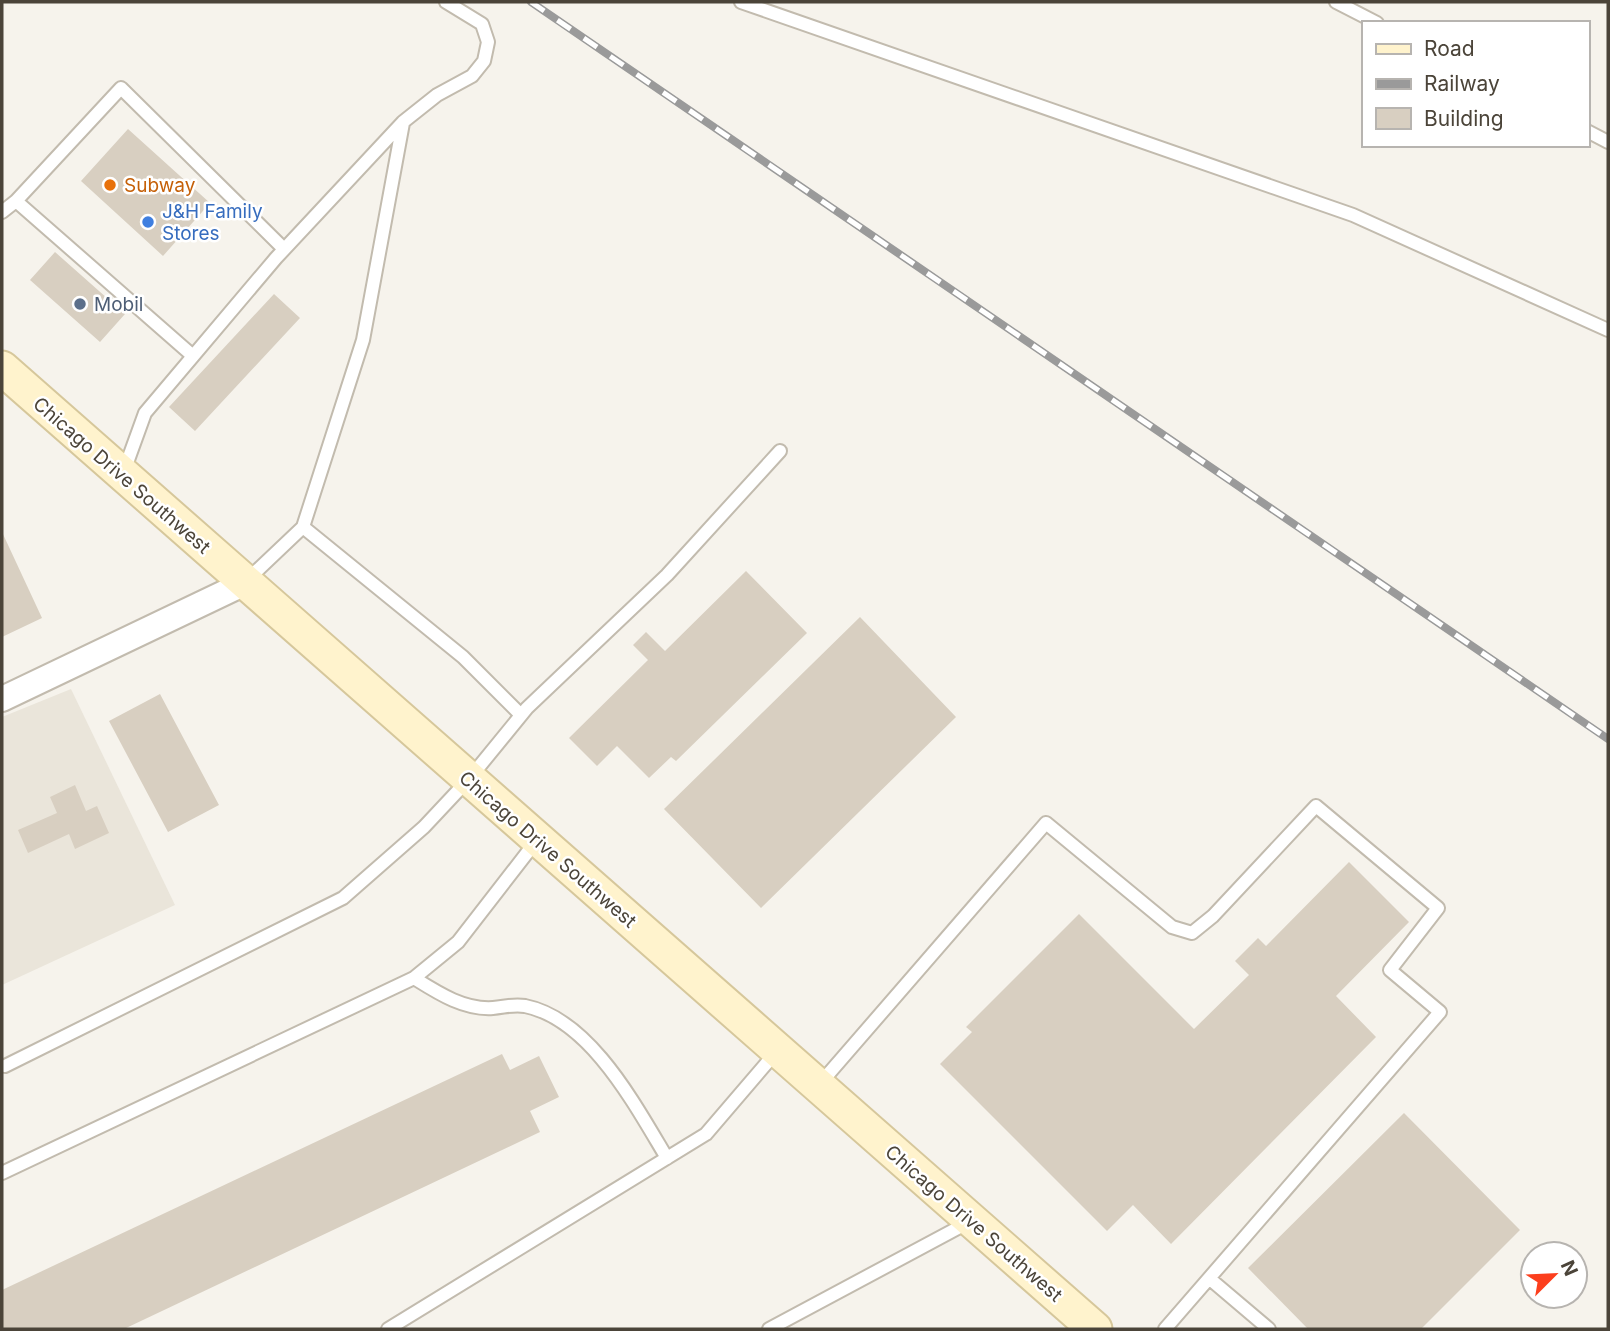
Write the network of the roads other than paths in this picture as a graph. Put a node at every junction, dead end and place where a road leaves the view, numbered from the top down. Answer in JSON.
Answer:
{"nodes":[{"id":1,"x":446,"y":2,"type":"edge"},
{"id":2,"x":741,"y":2,"type":"edge"},
{"id":3,"x":1336,"y":2,"type":"edge"},
{"id":4,"x":1373,"y":21,"type":"edge"},
{"id":5,"x":403,"y":122,"type":"junction"},
{"id":6,"x":1589,"y":132,"type":"edge"},
{"id":7,"x":1608,"y":142,"type":"edge"},
{"id":8,"x":16,"y":201,"type":"junction"},
{"id":9,"x":2,"y":212,"type":"edge"},
{"id":10,"x":284,"y":249,"type":"junction"},
{"id":11,"x":1608,"y":330,"type":"edge"},
{"id":12,"x":193,"y":356,"type":"junction"},
{"id":13,"x":2,"y":368,"type":"edge"},
{"id":14,"x":780,"y":451,"type":"dead end"},
{"id":15,"x":123,"y":475,"type":"junction"},
{"id":16,"x":303,"y":527,"type":"junction"},
{"id":17,"x":245,"y":583,"type":"junction"},
{"id":18,"x":2,"y":699,"type":"edge"},
{"id":19,"x":521,"y":715,"type":"junction"},
{"id":20,"x":469,"y":779,"type":"junction"},
{"id":21,"x":537,"y":840,"type":"junction"},
{"id":22,"x":415,"y":978,"type":"junction"},
{"id":23,"x":778,"y":1051,"type":"junction"},
{"id":24,"x":5,"y":1066,"type":"dead end"},
{"id":25,"x":817,"y":1086,"type":"junction"},
{"id":26,"x":667,"y":1158,"type":"junction"},
{"id":27,"x":2,"y":1173,"type":"edge"},
{"id":28,"x":971,"y":1220,"type":"junction"},
{"id":29,"x":1210,"y":1279,"type":"junction"},
{"id":30,"x":388,"y":1329,"type":"edge"},
{"id":31,"x":769,"y":1329,"type":"edge"},
{"id":32,"x":1095,"y":1329,"type":"edge"},
{"id":33,"x":1165,"y":1329,"type":"edge"},
{"id":34,"x":1269,"y":1329,"type":"edge"}],
"edges":[{"from":1,"to":5,"type":"lane"},
{"from":2,"to":11,"type":"lane"},
{"from":3,"to":4,"type":"lane"},
{"from":5,"to":10,"type":"lane"},
{"from":5,"to":16,"type":"lane"},
{"from":6,"to":7,"type":"lane"},
{"from":8,"to":9,"type":"lane"},
{"from":8,"to":10,"type":"lane"},
{"from":8,"to":12,"type":"lane"},
{"from":10,"to":12,"type":"lane"},
{"from":12,"to":15,"type":"lane"},
{"from":13,"to":15,"type":"main road","name":"Chicago Drive Southwest"},
{"from":14,"to":19,"type":"lane"},
{"from":15,"to":17,"type":"main road","name":"Chicago Drive Southwest"},
{"from":16,"to":17,"type":"lane"},
{"from":16,"to":19,"type":"lane"},
{"from":17,"to":18,"type":"street"},
{"from":17,"to":20,"type":"main road","name":"Chicago Drive Southwest"},
{"from":19,"to":20,"type":"lane"},
{"from":20,"to":21,"type":"main road","name":"Chicago Drive Southwest"},
{"from":20,"to":24,"type":"lane"},
{"from":21,"to":22,"type":"lane"},
{"from":21,"to":23,"type":"main road","name":"Chicago Drive Southwest"},
{"from":22,"to":26,"type":"lane"},
{"from":22,"to":27,"type":"lane"},
{"from":23,"to":25,"type":"main road","name":"Chicago Drive Southwest"},
{"from":23,"to":26,"type":"lane"},
{"from":25,"to":28,"type":"main road","name":"Chicago Drive Southwest"},
{"from":25,"to":29,"type":"lane"},
{"from":26,"to":30,"type":"lane"},
{"from":28,"to":31,"type":"lane"},
{"from":28,"to":32,"type":"main road","name":"Chicago Drive Southwest"},
{"from":29,"to":33,"type":"lane"},
{"from":29,"to":34,"type":"lane"}]}
